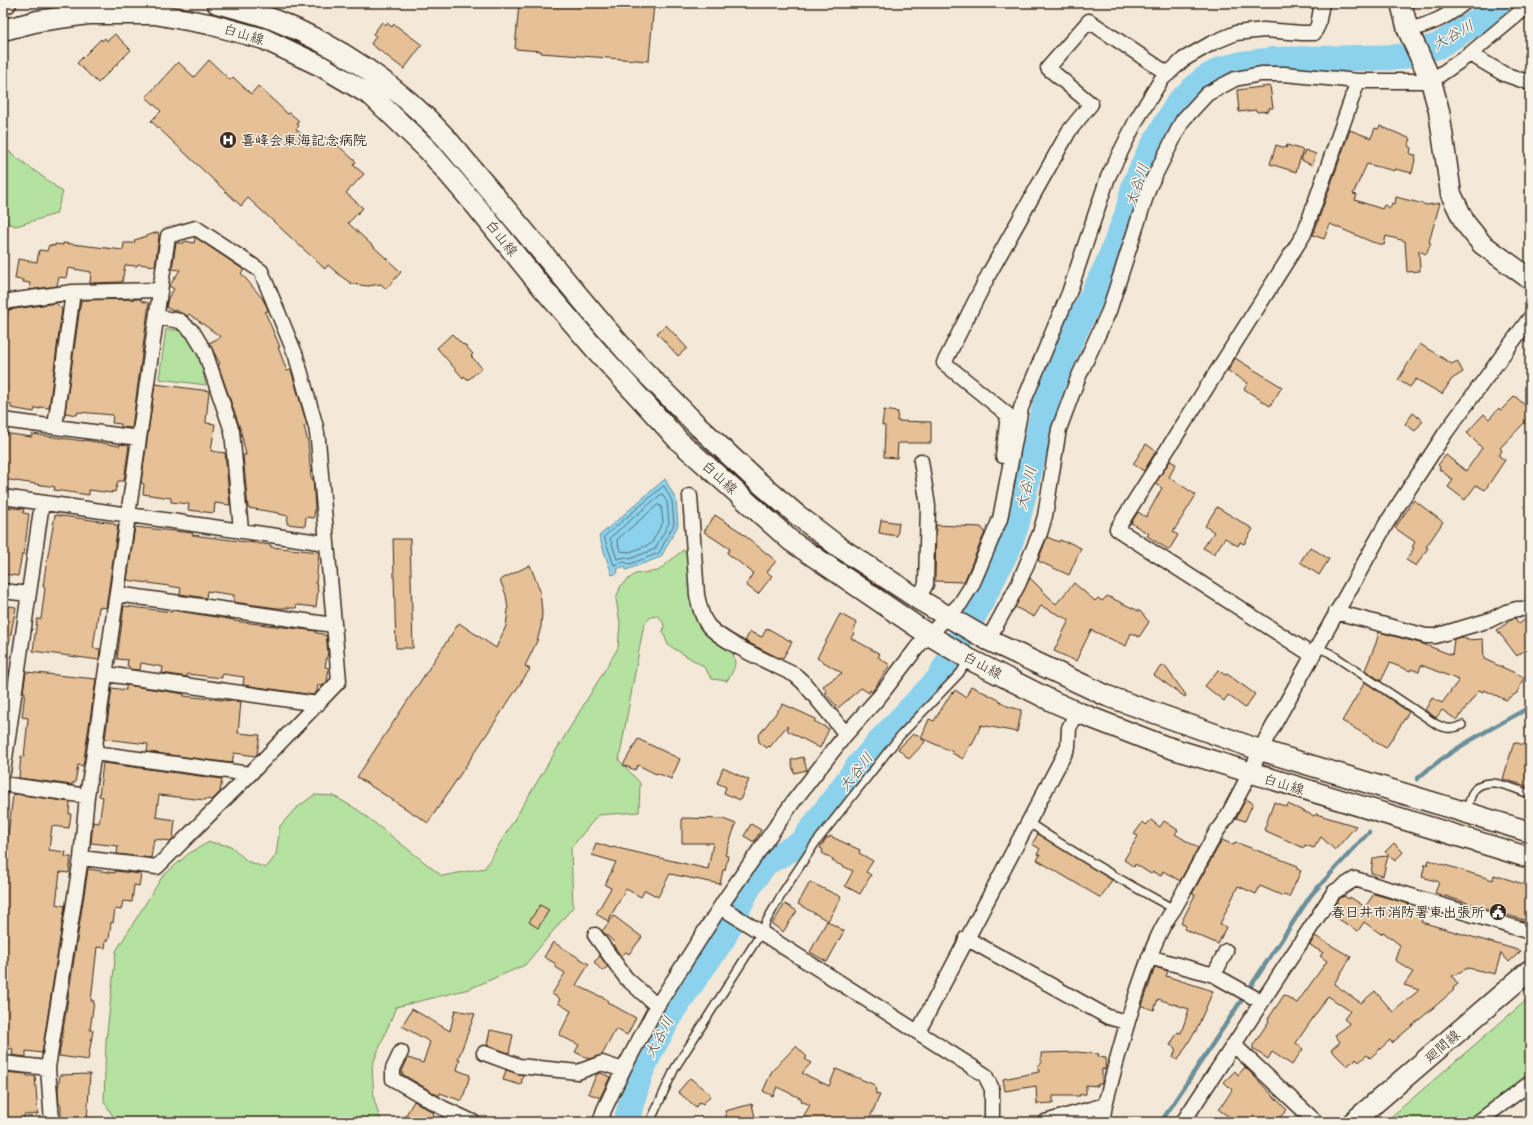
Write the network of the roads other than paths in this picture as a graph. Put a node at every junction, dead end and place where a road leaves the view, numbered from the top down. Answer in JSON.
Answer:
{"nodes":[{"id":1,"x":217,"y":3,"type":"edge"},
{"id":2,"x":1322,"y":3,"type":"edge"},
{"id":3,"x":1401,"y":3,"type":"edge"},
{"id":4,"x":1464,"y":3,"type":"edge"},
{"id":5,"x":1530,"y":4,"type":"edge"},
{"id":6,"x":3,"y":30,"type":"edge"},
{"id":7,"x":1410,"y":34,"type":"junction"},
{"id":8,"x":1470,"y":54,"type":"junction"},
{"id":9,"x":1168,"y":74,"type":"junction"},
{"id":10,"x":1358,"y":81,"type":"junction"},
{"id":11,"x":1431,"y":81,"type":"junction"},
{"id":12,"x":1530,"y":83,"type":"edge"},
{"id":13,"x":1530,"y":279,"type":"edge"},
{"id":14,"x":160,"y":290,"type":"junction"},
{"id":15,"x":73,"y":292,"type":"junction"},
{"id":16,"x":3,"y":302,"type":"edge"},
{"id":17,"x":157,"y":317,"type":"junction"},
{"id":18,"x":1530,"y":318,"type":"edge"},
{"id":19,"x":3,"y":420,"type":"edge"},
{"id":20,"x":55,"y":427,"type":"junction"},
{"id":21,"x":139,"y":438,"type":"junction"},
{"id":22,"x":921,"y":461,"type":"dead end"},
{"id":23,"x":1007,"y":486,"type":"junction"},
{"id":24,"x":690,"y":496,"type":"dead end"},
{"id":25,"x":3,"y":497,"type":"edge"},
{"id":26,"x":42,"y":503,"type":"junction"},
{"id":27,"x":128,"y":515,"type":"junction"},
{"id":28,"x":241,"y":530,"type":"junction"},
{"id":29,"x":326,"y":543,"type":"junction"},
{"id":30,"x":3,"y":591,"type":"edge"},
{"id":31,"x":28,"y":594,"type":"junction"},
{"id":32,"x":117,"y":594,"type":"junction"},
{"id":33,"x":918,"y":599,"type":"junction"},
{"id":34,"x":1530,"y":609,"type":"edge"},
{"id":35,"x":1336,"y":612,"type":"junction"},
{"id":36,"x":950,"y":618,"type":"junction"},
{"id":37,"x":333,"y":625,"type":"junction"},
{"id":38,"x":932,"y":637,"type":"junction"},
{"id":39,"x":985,"y":638,"type":"junction"},
{"id":40,"x":1314,"y":651,"type":"junction"},
{"id":41,"x":967,"y":658,"type":"junction"},
{"id":42,"x":106,"y":674,"type":"junction"},
{"id":43,"x":318,"y":704,"type":"junction"},
{"id":44,"x":1077,"y":712,"type":"junction"},
{"id":45,"x":1462,"y":725,"type":"dead end"},
{"id":46,"x":846,"y":734,"type":"junction"},
{"id":47,"x":1260,"y":750,"type":"junction"},
{"id":48,"x":94,"y":753,"type":"junction"},
{"id":49,"x":3,"y":772,"type":"edge"},
{"id":50,"x":250,"y":774,"type":"junction"},
{"id":51,"x":1250,"y":774,"type":"junction"},
{"id":52,"x":3,"y":784,"type":"edge"},
{"id":53,"x":1530,"y":794,"type":"edge"},
{"id":54,"x":87,"y":796,"type":"junction"},
{"id":55,"x":1466,"y":812,"type":"junction"},
{"id":56,"x":1028,"y":822,"type":"junction"},
{"id":57,"x":1530,"y":832,"type":"edge"},
{"id":58,"x":81,"y":858,"type":"junction"},
{"id":59,"x":1530,"y":858,"type":"edge"},
{"id":60,"x":723,"y":909,"type":"junction"},
{"id":61,"x":1174,"y":909,"type":"junction"},
{"id":62,"x":758,"y":931,"type":"junction"},
{"id":63,"x":1530,"y":932,"type":"edge"},
{"id":64,"x":595,"y":935,"type":"dead end"},
{"id":65,"x":966,"y":938,"type":"junction"},
{"id":66,"x":1226,"y":951,"type":"dead end"},
{"id":67,"x":1149,"y":957,"type":"junction"},
{"id":68,"x":1530,"y":970,"type":"edge"},
{"id":69,"x":1214,"y":975,"type":"junction"},
{"id":70,"x":1251,"y":996,"type":"junction"},
{"id":71,"x":656,"y":1006,"type":"junction"},
{"id":72,"x":1126,"y":1022,"type":"junction"},
{"id":73,"x":918,"y":1032,"type":"junction"},
{"id":74,"x":1234,"y":1045,"type":"junction"},
{"id":75,"x":402,"y":1052,"type":"dead end"},
{"id":76,"x":484,"y":1053,"type":"dead end"},
{"id":77,"x":3,"y":1063,"type":"edge"},
{"id":78,"x":48,"y":1068,"type":"junction"},
{"id":79,"x":623,"y":1070,"type":"junction"},
{"id":80,"x":1530,"y":1083,"type":"edge"},
{"id":81,"x":1105,"y":1105,"type":"junction"},
{"id":82,"x":52,"y":1122,"type":"edge"},
{"id":83,"x":473,"y":1122,"type":"edge"},
{"id":84,"x":600,"y":1122,"type":"edge"},
{"id":85,"x":650,"y":1122,"type":"edge"},
{"id":86,"x":992,"y":1122,"type":"edge"},
{"id":87,"x":1045,"y":1122,"type":"edge"},
{"id":88,"x":1102,"y":1122,"type":"edge"},
{"id":89,"x":1183,"y":1122,"type":"edge"},
{"id":90,"x":1316,"y":1122,"type":"edge"},
{"id":91,"x":1353,"y":1122,"type":"edge"},
{"id":92,"x":1478,"y":1122,"type":"edge"}],
"edges":[{"from":1,"to":33,"type":"street","name":"白山線"},
{"from":2,"to":9,"type":"street"},
{"from":3,"to":7,"type":"street"},
{"from":4,"to":7,"type":"street"},
{"from":5,"to":8,"type":"street"},
{"from":6,"to":38,"type":"street","name":"白山線"},
{"from":7,"to":11,"type":"street"},
{"from":8,"to":11,"type":"street"},
{"from":8,"to":12,"type":"street"},
{"from":9,"to":23,"type":"street"},
{"from":9,"to":23,"type":"street"},
{"from":10,"to":11,"type":"street"},
{"from":10,"to":39,"type":"street"},
{"from":10,"to":40,"type":"street"},
{"from":11,"to":13,"type":"street"},
{"from":14,"to":15,"type":"street"},
{"from":14,"to":17,"type":"street"},
{"from":14,"to":29,"type":"street"},
{"from":15,"to":16,"type":"street"},
{"from":15,"to":20,"type":"street"},
{"from":17,"to":21,"type":"street"},
{"from":17,"to":28,"type":"street"},
{"from":18,"to":35,"type":"street"},
{"from":19,"to":20,"type":"street"},
{"from":20,"to":21,"type":"street"},
{"from":21,"to":27,"type":"street"},
{"from":22,"to":33,"type":"street"},
{"from":23,"to":36,"type":"street"},
{"from":24,"to":46,"type":"street"},
{"from":25,"to":26,"type":"street"},
{"from":26,"to":27,"type":"street"},
{"from":26,"to":31,"type":"street"},
{"from":27,"to":28,"type":"street"},
{"from":27,"to":32,"type":"street"},
{"from":28,"to":29,"type":"street"},
{"from":29,"to":37,"type":"street"},
{"from":30,"to":31,"type":"street"},
{"from":31,"to":49,"type":"street"},
{"from":32,"to":37,"type":"street"},
{"from":32,"to":42,"type":"street"},
{"from":33,"to":36,"type":"street","name":"白山線"},
{"from":34,"to":35,"type":"street"},
{"from":35,"to":40,"type":"street"},
{"from":36,"to":38,"type":"street"},
{"from":36,"to":39,"type":"street","name":"白山線"},
{"from":37,"to":43,"type":"street"},
{"from":38,"to":41,"type":"street","name":"白山線"},
{"from":38,"to":46,"type":"street"},
{"from":39,"to":47,"type":"street","name":"白山線"},
{"from":40,"to":45,"type":"lane"},
{"from":40,"to":47,"type":"street"},
{"from":41,"to":44,"type":"street","name":"白山線"},
{"from":41,"to":62,"type":"lane"},
{"from":42,"to":43,"type":"street"},
{"from":42,"to":48,"type":"street"},
{"from":43,"to":50,"type":"street"},
{"from":44,"to":51,"type":"street","name":"白山線"},
{"from":44,"to":56,"type":"street"},
{"from":46,"to":60,"type":"street"},
{"from":47,"to":51,"type":"street"},
{"from":47,"to":55,"type":"street","name":"白山線"},
{"from":48,"to":50,"type":"street"},
{"from":48,"to":54,"type":"street"},
{"from":50,"to":58,"type":"street"},
{"from":51,"to":59,"type":"street","name":"白山線"},
{"from":51,"to":61,"type":"street"},
{"from":52,"to":54,"type":"street"},
{"from":53,"to":55,"type":"lane"},
{"from":54,"to":58,"type":"street"},
{"from":55,"to":57,"type":"street","name":"白山線"},
{"from":56,"to":61,"type":"lane"},
{"from":56,"to":65,"type":"street"},
{"from":58,"to":78,"type":"street"},
{"from":60,"to":62,"type":"street"},
{"from":60,"to":71,"type":"street"},
{"from":61,"to":67,"type":"street"},
{"from":62,"to":73,"type":"street"},
{"from":62,"to":85,"type":"lane"},
{"from":63,"to":70,"type":"street"},
{"from":64,"to":71,"type":"street"},
{"from":65,"to":72,"type":"street"},
{"from":65,"to":73,"type":"street"},
{"from":66,"to":69,"type":"street"},
{"from":67,"to":69,"type":"street"},
{"from":67,"to":72,"type":"street"},
{"from":68,"to":91,"type":"street","name":"廻間線"},
{"from":69,"to":70,"type":"street"},
{"from":70,"to":74,"type":"street"},
{"from":71,"to":79,"type":"street"},
{"from":72,"to":81,"type":"street"},
{"from":73,"to":86,"type":"street"},
{"from":74,"to":89,"type":"street"},
{"from":74,"to":90,"type":"street"},
{"from":75,"to":83,"type":"street"},
{"from":76,"to":79,"type":"street"},
{"from":77,"to":78,"type":"street"},
{"from":78,"to":82,"type":"street"},
{"from":79,"to":84,"type":"street"},
{"from":80,"to":92,"type":"street"},
{"from":81,"to":87,"type":"street"},
{"from":81,"to":88,"type":"street"}]}
